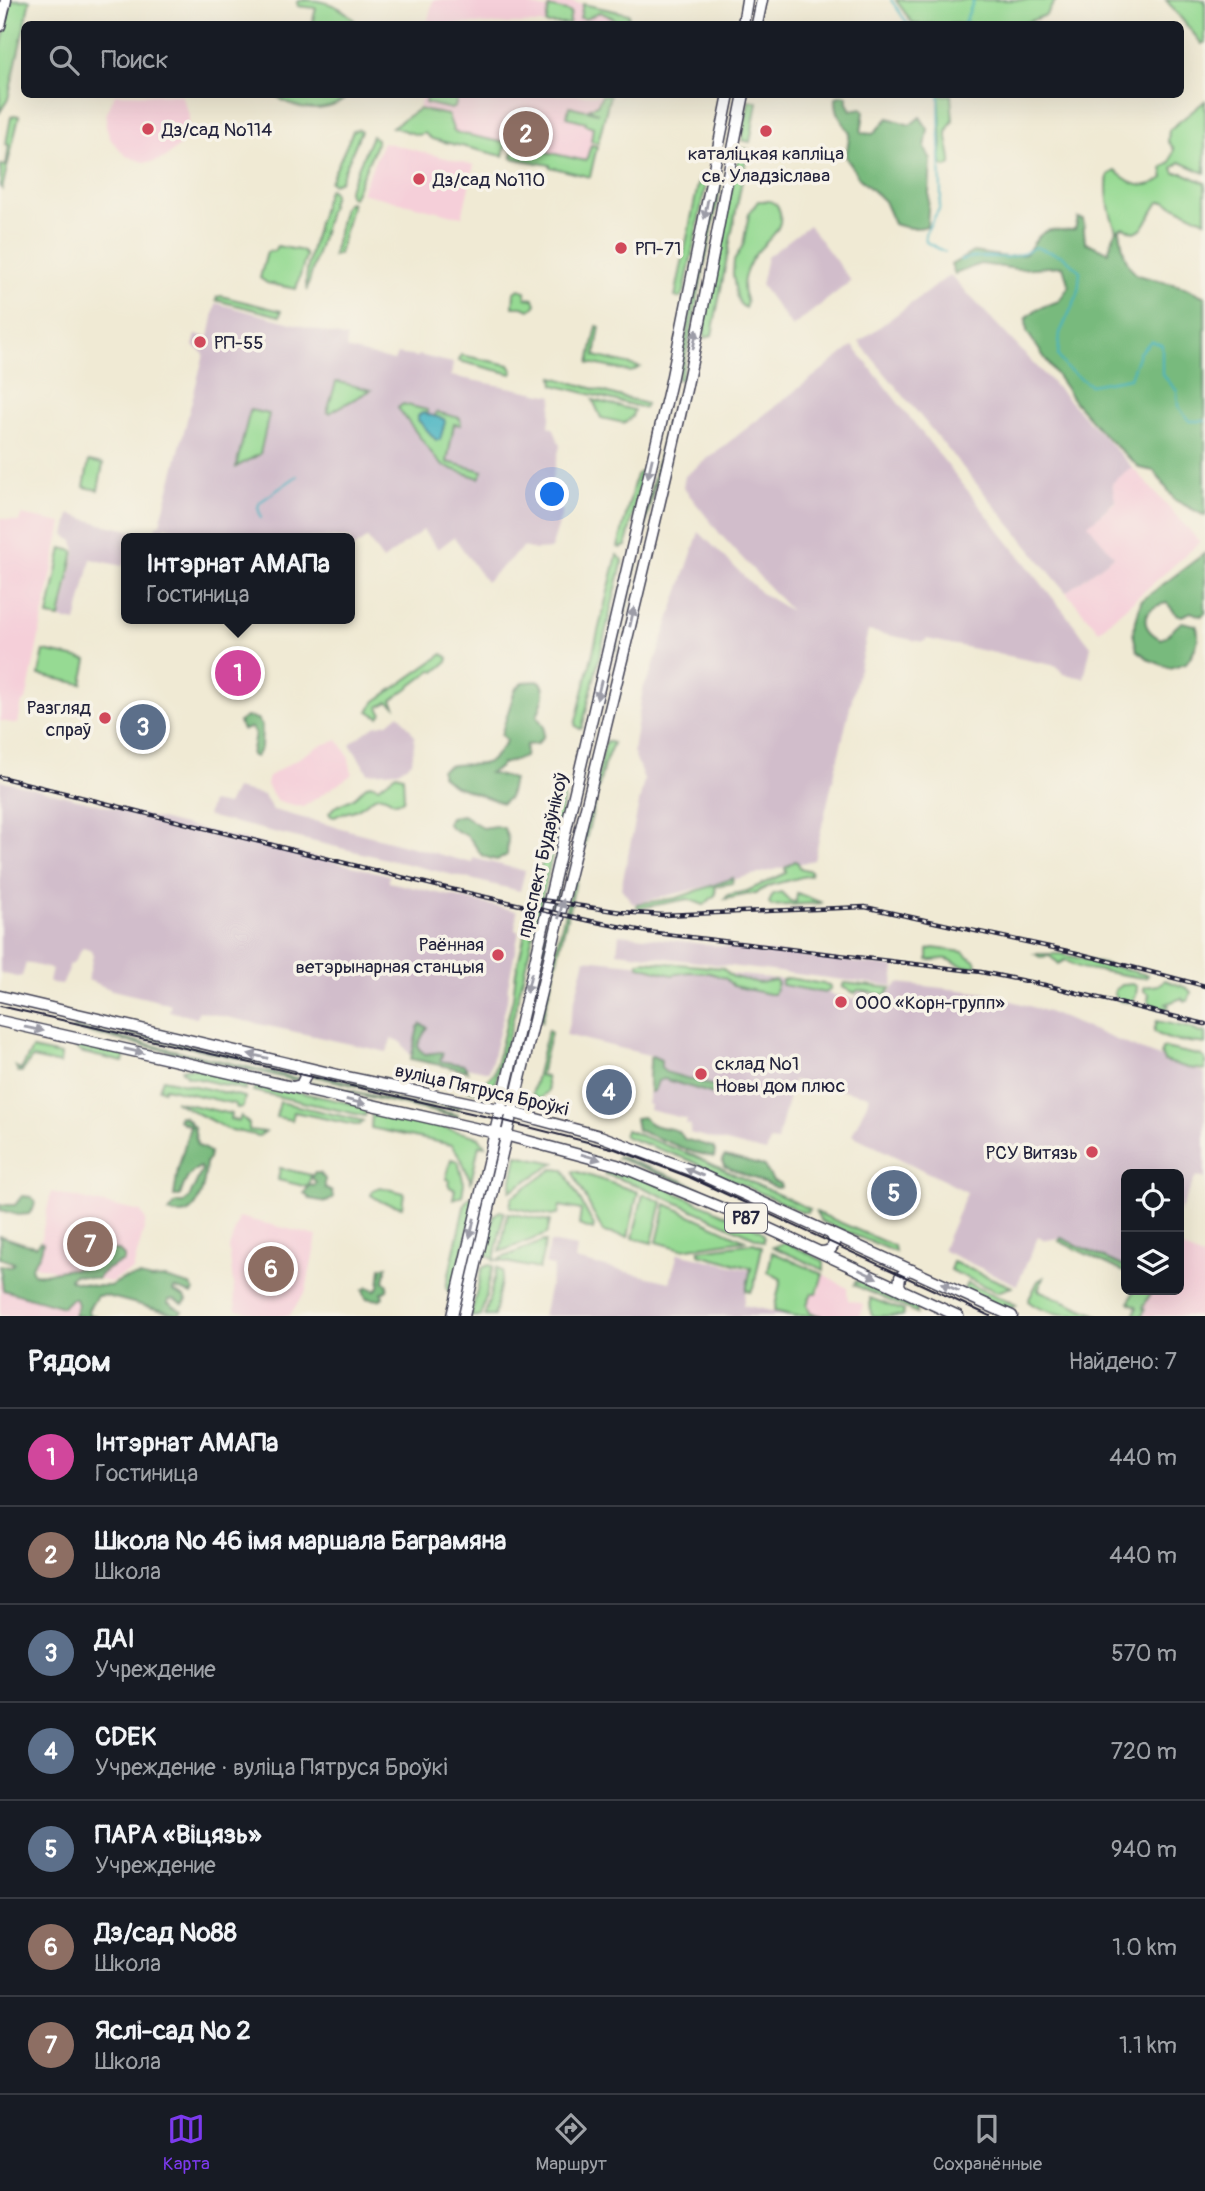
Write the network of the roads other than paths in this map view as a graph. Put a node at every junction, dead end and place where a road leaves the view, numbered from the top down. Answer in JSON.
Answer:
{"nodes":[{"id":1,"x":6,"y":0,"type":"edge"},
{"id":2,"x":747,"y":0,"type":"edge"},
{"id":3,"x":762,"y":0,"type":"edge"},
{"id":4,"x":744,"y":21,"type":"edge"},
{"id":5,"x":758,"y":21,"type":"edge"},
{"id":6,"x":0,"y":26,"type":"edge"},
{"id":7,"x":728,"y":98,"type":"edge"},
{"id":8,"x":743,"y":98,"type":"edge"},
{"id":9,"x":610,"y":646,"type":"junction"},
{"id":10,"x":625,"y":649,"type":"junction"},
{"id":11,"x":605,"y":668,"type":"junction"},
{"id":12,"x":620,"y":671,"type":"junction"},
{"id":13,"x":563,"y":842,"type":"junction"},
{"id":14,"x":577,"y":846,"type":"junction"},
{"id":15,"x":558,"y":863,"type":"junction"},
{"id":16,"x":572,"y":866,"type":"junction"},
{"id":17,"x":2,"y":997,"type":"edge"},
{"id":18,"x":0,"y":1021,"type":"edge"},
{"id":19,"x":297,"y":1065,"type":"junction"},
{"id":20,"x":322,"y":1071,"type":"junction"},
{"id":21,"x":293,"y":1087,"type":"junction"},
{"id":22,"x":316,"y":1092,"type":"junction"},
{"id":23,"x":503,"y":1093,"type":"junction"},
{"id":24,"x":515,"y":1094,"type":"junction"},
{"id":25,"x":468,"y":1103,"type":"junction"},
{"id":26,"x":499,"y":1109,"type":"junction"},
{"id":27,"x":511,"y":1112,"type":"junction"},
{"id":28,"x":528,"y":1117,"type":"junction"},
{"id":29,"x":464,"y":1126,"type":"junction"},
{"id":30,"x":494,"y":1133,"type":"junction"},
{"id":31,"x":505,"y":1135,"type":"junction"},
{"id":32,"x":525,"y":1141,"type":"junction"},
{"id":33,"x":487,"y":1162,"type":"junction"},
{"id":34,"x":499,"y":1162,"type":"junction"},
{"id":35,"x":756,"y":1199,"type":"junction"},
{"id":36,"x":748,"y":1219,"type":"junction"},
{"id":37,"x":830,"y":1233,"type":"junction"},
{"id":38,"x":821,"y":1252,"type":"junction"},
{"id":39,"x":912,"y":1270,"type":"junction"},
{"id":40,"x":902,"y":1290,"type":"junction"},
{"id":41,"x":452,"y":1316,"type":"edge"},
{"id":42,"x":464,"y":1316,"type":"edge"},
{"id":43,"x":958,"y":1316,"type":"edge"},
{"id":44,"x":1012,"y":1316,"type":"edge"}],
"edges":[{"from":1,"to":6,"type":"main road"},
{"from":2,"to":4,"type":"main road"},
{"from":3,"to":5,"type":"main road"},
{"from":7,"to":9,"type":"main road","name":"праспект Будаўнікоў","one_way":true},
{"from":10,"to":8,"type":"main road","name":"праспект Будаўнікоў","one_way":true},
{"from":9,"to":10,"type":"main road"},
{"from":9,"to":11,"type":"main road","name":"праспект Будаўнікоў"},
{"from":10,"to":12,"type":"main road","name":"праспект Будаўнікоў"},
{"from":11,"to":12,"type":"main road"},
{"from":11,"to":13,"type":"main road","name":"праспект Будаўнікоў","one_way":true},
{"from":12,"to":14,"type":"main road","name":"праспект Будаўнікоў"},
{"from":13,"to":14,"type":"main road"},
{"from":13,"to":15,"type":"main road","name":"праспект Будаўнікоў"},
{"from":14,"to":16,"type":"main road","name":"праспект Будаўнікоў"},
{"from":15,"to":16,"type":"main road"},
{"from":15,"to":23,"type":"main road","name":"праспект Будаўнікоў","one_way":true},
{"from":24,"to":16,"type":"main road","name":"праспект Будаўнікоў","one_way":true},
{"from":19,"to":17,"type":"main road","name":"вуліца Пятруся Броўкі","number":"Р87","one_way":true},
{"from":18,"to":21,"type":"main road","name":"вуліца Пятруся Броўкі","number":"Р87","one_way":true},
{"from":19,"to":20,"type":"main road","name":"вуліца Пятруся Броўкі","number":"Р87"},
{"from":19,"to":21,"type":"main road"},
{"from":20,"to":22,"type":"main road"},
{"from":20,"to":25,"type":"main road","name":"вуліца Пятруся Броўкі","number":"Р87"},
{"from":21,"to":22,"type":"main road","name":"вуліца Пятруся Броўкі","number":"Р87"},
{"from":22,"to":29,"type":"main road","name":"вуліца Пятруся Броўкі","number":"Р87","one_way":true},
{"from":23,"to":25,"type":"main road"},
{"from":23,"to":26,"type":"main road","name":"праспект Будаўнікоў"},
{"from":24,"to":27,"type":"main road","name":"праспект Будаўнікоў"},
{"from":24,"to":28,"type":"main road"},
{"from":25,"to":26,"type":"main road","name":"вуліца Пятруся Броўкі","number":"Р87"},
{"from":26,"to":27,"type":"main road","name":"вуліца Пятруся Броўкі","number":"Р87"},
{"from":26,"to":30,"type":"main road","name":"праспект Будаўнікоў"},
{"from":27,"to":28,"type":"main road","name":"вуліца Пятруся Броўкі","number":"Р87"},
{"from":27,"to":31,"type":"main road","name":"праспект Будаўнікоў"},
{"from":35,"to":28,"type":"main road","name":"вуліца Пятруся Броўкі","number":"Р87","one_way":true},
{"from":29,"to":30,"type":"main road","name":"вуліца Пятруся Броўкі","number":"Р87"},
{"from":29,"to":33,"type":"main road"},
{"from":30,"to":31,"type":"main road","name":"вуліца Пятруся Броўкі","number":"Р87"},
{"from":30,"to":33,"type":"main road","name":"праспект Будаўнікоў"},
{"from":31,"to":32,"type":"main road","name":"вуліца Пятруся Броўкі","number":"Р87"},
{"from":31,"to":34,"type":"main road","name":"праспект Будаўнікоў"},
{"from":32,"to":34,"type":"main road"},
{"from":32,"to":36,"type":"main road","name":"вуліца Пятруся Броўкі","number":"Р87","one_way":true},
{"from":33,"to":41,"type":"main road","name":"праспект Будаўнікоў","one_way":true},
{"from":34,"to":42,"type":"main road","name":"праспект Будаўнікоў"},
{"from":35,"to":36,"type":"main road"},
{"from":35,"to":37,"type":"main road","name":"вуліца Пятруся Броўкі","number":"Р87"},
{"from":36,"to":38,"type":"main road","name":"вуліца Пятруся Броўкі","number":"Р87"},
{"from":37,"to":38,"type":"main road"},
{"from":37,"to":39,"type":"main road","name":"вуліца Пятруся Броўкі","number":"Р87"},
{"from":38,"to":40,"type":"main road","name":"вуліца Пятруся Броўкі","number":"Р87","one_way":true},
{"from":39,"to":40,"type":"main road"},
{"from":44,"to":39,"type":"main road","name":"вуліца Пятруся Броўкі","number":"Р87","one_way":true},
{"from":40,"to":43,"type":"main road","name":"вуліца Пятруся Броўкі","number":"Р87"}]}
